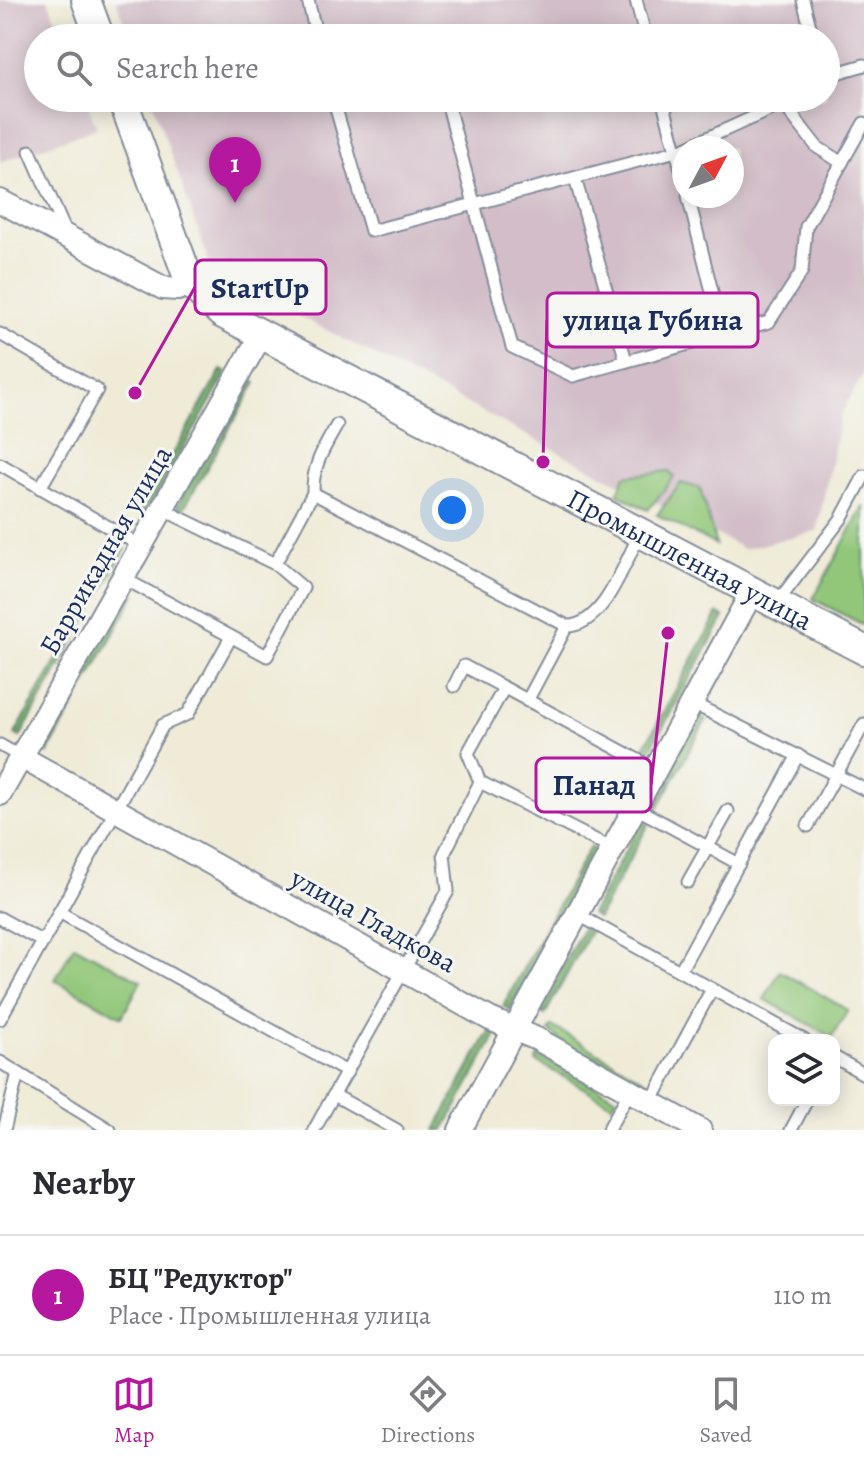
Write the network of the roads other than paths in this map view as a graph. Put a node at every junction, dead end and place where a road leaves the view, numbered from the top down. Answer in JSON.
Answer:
{"nodes":[{"id":1,"x":86,"y":0,"type":"edge"},
{"id":2,"x":308,"y":0,"type":"edge"},
{"id":3,"x":636,"y":0,"type":"edge"},
{"id":4,"x":803,"y":0,"type":"edge"},
{"id":5,"x":95,"y":24,"type":"edge"},
{"id":6,"x":314,"y":24,"type":"edge"},
{"id":7,"x":642,"y":24,"type":"edge"},
{"id":8,"x":809,"y":24,"type":"edge"},
{"id":9,"x":864,"y":65,"type":"edge"},
{"id":10,"x":840,"y":72,"type":"edge"},
{"id":11,"x":127,"y":112,"type":"edge"},
{"id":12,"x":337,"y":112,"type":"edge"},
{"id":13,"x":450,"y":112,"type":"edge"},
{"id":14,"x":667,"y":112,"type":"edge"},
{"id":15,"x":771,"y":112,"type":"edge"},
{"id":16,"x":790,"y":112,"type":"edge"},
{"id":17,"x":864,"y":123,"type":"edge"},
{"id":18,"x":677,"y":136,"type":"edge"},
{"id":19,"x":713,"y":136,"type":"edge"},
{"id":20,"x":30,"y":151,"type":"dead end"},
{"id":21,"x":672,"y":152,"type":"edge"},
{"id":22,"x":842,"y":163,"type":"junction"},
{"id":23,"x":575,"y":178,"type":"junction"},
{"id":24,"x":0,"y":201,"type":"edge"},
{"id":25,"x":473,"y":205,"type":"junction"},
{"id":26,"x":691,"y":208,"type":"edge"},
{"id":27,"x":68,"y":238,"type":"junction"},
{"id":28,"x":190,"y":283,"type":"junction"},
{"id":29,"x":0,"y":334,"type":"edge"},
{"id":30,"x":261,"y":335,"type":"junction"},
{"id":31,"x":723,"y":335,"type":"junction"},
{"id":32,"x":626,"y":361,"type":"junction"},
{"id":33,"x":337,"y":425,"type":"dead end"},
{"id":34,"x":0,"y":464,"type":"edge"},
{"id":35,"x":864,"y":476,"type":"edge"},
{"id":36,"x":40,"y":488,"type":"junction"},
{"id":37,"x":313,"y":493,"type":"junction"},
{"id":38,"x":162,"y":509,"type":"junction"},
{"id":39,"x":640,"y":533,"type":"junction"},
{"id":40,"x":141,"y":546,"type":"junction"},
{"id":41,"x":275,"y":564,"type":"junction"},
{"id":42,"x":123,"y":578,"type":"junction"},
{"id":43,"x":764,"y":598,"type":"junction"},
{"id":44,"x":567,"y":626,"type":"junction"},
{"id":45,"x":231,"y":637,"type":"junction"},
{"id":46,"x":864,"y":650,"type":"edge"},
{"id":47,"x":454,"y":686,"type":"dead end"},
{"id":48,"x":504,"y":688,"type":"junction"},
{"id":49,"x":527,"y":701,"type":"junction"},
{"id":50,"x":692,"y":703,"type":"junction"},
{"id":51,"x":864,"y":724,"type":"edge"},
{"id":52,"x":0,"y":745,"type":"edge"},
{"id":53,"x":798,"y":755,"type":"junction"},
{"id":54,"x":21,"y":757,"type":"junction"},
{"id":55,"x":655,"y":769,"type":"junction"},
{"id":56,"x":573,"y":774,"type":"dead end"},
{"id":57,"x":837,"y":775,"type":"junction"},
{"id":58,"x":480,"y":782,"type":"junction"},
{"id":59,"x":864,"y":789,"type":"edge"},
{"id":60,"x":0,"y":794,"type":"edge"},
{"id":61,"x":635,"y":808,"type":"junction"},
{"id":62,"x":115,"y":810,"type":"junction"},
{"id":63,"x":728,"y":811,"type":"dead end"},
{"id":64,"x":808,"y":826,"type":"dead end"},
{"id":65,"x":707,"y":847,"type":"junction"},
{"id":66,"x":613,"y":849,"type":"junction"},
{"id":67,"x":739,"y":864,"type":"junction"},
{"id":68,"x":688,"y":882,"type":"dead end"},
{"id":69,"x":59,"y":912,"type":"junction"},
{"id":70,"x":577,"y":914,"type":"junction"},
{"id":71,"x":0,"y":918,"type":"edge"},
{"id":72,"x":43,"y":942,"type":"junction"},
{"id":73,"x":680,"y":971,"type":"junction"},
{"id":74,"x":405,"y":972,"type":"junction"},
{"id":75,"x":712,"y":989,"type":"junction"},
{"id":76,"x":0,"y":1019,"type":"edge"},
{"id":77,"x":515,"y":1029,"type":"junction"},
{"id":78,"x":793,"y":1034,"type":"edge"},
{"id":79,"x":840,"y":1060,"type":"edge"},
{"id":80,"x":0,"y":1062,"type":"edge"},
{"id":81,"x":347,"y":1072,"type":"junction"},
{"id":82,"x":18,"y":1073,"type":"junction"},
{"id":83,"x":864,"y":1074,"type":"edge"},
{"id":84,"x":630,"y":1091,"type":"junction"},
{"id":85,"x":334,"y":1095,"type":"junction"},
{"id":86,"x":651,"y":1102,"type":"junction"},
{"id":87,"x":804,"y":1106,"type":"edge"},
{"id":88,"x":691,"y":1128,"type":"edge"},
{"id":89,"x":4,"y":1130,"type":"edge"},
{"id":90,"x":110,"y":1130,"type":"edge"},
{"id":91,"x":314,"y":1130,"type":"edge"},
{"id":92,"x":397,"y":1130,"type":"edge"},
{"id":93,"x":460,"y":1130,"type":"edge"},
{"id":94,"x":608,"y":1130,"type":"edge"},
{"id":95,"x":791,"y":1130,"type":"edge"}],
"edges":[{"from":1,"to":5,"type":"street"},
{"from":2,"to":6,"type":"lane"},
{"from":3,"to":7,"type":"lane"},
{"from":4,"to":8,"type":"lane"},
{"from":9,"to":10,"type":"lane"},
{"from":11,"to":28,"type":"street","name":"Промышленная улица"},
{"from":12,"to":25,"type":"lane"},
{"from":13,"to":25,"type":"lane"},
{"from":14,"to":18,"type":"lane"},
{"from":15,"to":19,"type":"lane"},
{"from":16,"to":22,"type":"lane"},
{"from":17,"to":22,"type":"lane"},
{"from":20,"to":27,"type":"lane"},
{"from":21,"to":23,"type":"lane"},
{"from":22,"to":31,"type":"lane"},
{"from":23,"to":25,"type":"lane"},
{"from":23,"to":32,"type":"lane"},
{"from":24,"to":27,"type":"street"},
{"from":25,"to":32,"type":"lane"},
{"from":26,"to":31,"type":"lane"},
{"from":27,"to":28,"type":"street"},
{"from":28,"to":30,"type":"street","name":"Промышленная улица"},
{"from":29,"to":36,"type":"lane"},
{"from":30,"to":38,"type":"street","name":"Баррикадная улица"},
{"from":30,"to":39,"type":"street","name":"Промышленная улица"},
{"from":31,"to":32,"type":"lane"},
{"from":33,"to":37,"type":"lane"},
{"from":34,"to":36,"type":"lane"},
{"from":35,"to":43,"type":"lane"},
{"from":36,"to":40,"type":"lane"},
{"from":37,"to":41,"type":"lane"},
{"from":37,"to":44,"type":"lane"},
{"from":38,"to":40,"type":"street","name":"Баррикадная улица"},
{"from":38,"to":41,"type":"lane"},
{"from":39,"to":43,"type":"street","name":"Промышленная улица"},
{"from":39,"to":44,"type":"lane"},
{"from":40,"to":42,"type":"street","name":"Баррикадная улица"},
{"from":41,"to":45,"type":"lane"},
{"from":42,"to":45,"type":"lane"},
{"from":42,"to":54,"type":"street","name":"Баррикадная улица"},
{"from":43,"to":46,"type":"street","name":"Промышленная улица"},
{"from":43,"to":50,"type":"street"},
{"from":44,"to":49,"type":"lane"},
{"from":45,"to":62,"type":"lane"},
{"from":47,"to":48,"type":"lane"},
{"from":48,"to":49,"type":"lane"},
{"from":48,"to":58,"type":"lane"},
{"from":49,"to":55,"type":"lane"},
{"from":50,"to":53,"type":"lane"},
{"from":50,"to":55,"type":"street"},
{"from":51,"to":57,"type":"lane"},
{"from":52,"to":54,"type":"lane"},
{"from":53,"to":57,"type":"lane"},
{"from":53,"to":67,"type":"lane"},
{"from":54,"to":60,"type":"street","name":"Баррикадная улица"},
{"from":54,"to":62,"type":"street","name":"улица Гладкова"},
{"from":55,"to":61,"type":"street"},
{"from":56,"to":61,"type":"lane"},
{"from":57,"to":59,"type":"lane"},
{"from":57,"to":64,"type":"lane"},
{"from":58,"to":66,"type":"lane"},
{"from":58,"to":74,"type":"lane"},
{"from":61,"to":65,"type":"lane"},
{"from":61,"to":66,"type":"street"},
{"from":62,"to":69,"type":"lane"},
{"from":62,"to":74,"type":"street","name":"улица Гладкова"},
{"from":63,"to":65,"type":"lane"},
{"from":65,"to":67,"type":"lane"},
{"from":65,"to":68,"type":"lane"},
{"from":66,"to":70,"type":"street"},
{"from":67,"to":73,"type":"lane"},
{"from":69,"to":72,"type":"lane"},
{"from":69,"to":81,"type":"lane"},
{"from":70,"to":73,"type":"lane"},
{"from":70,"to":77,"type":"street"},
{"from":71,"to":72,"type":"lane"},
{"from":72,"to":76,"type":"lane"},
{"from":73,"to":75,"type":"lane"},
{"from":74,"to":77,"type":"street","name":"улица Гладкова"},
{"from":74,"to":81,"type":"lane"},
{"from":75,"to":78,"type":"lane"},
{"from":75,"to":86,"type":"lane"},
{"from":77,"to":84,"type":"street","name":"улица Гладкова"},
{"from":77,"to":93,"type":"street"},
{"from":79,"to":83,"type":"lane"},
{"from":80,"to":82,"type":"lane"},
{"from":81,"to":85,"type":"lane"},
{"from":82,"to":89,"type":"lane"},
{"from":82,"to":90,"type":"lane"},
{"from":84,"to":86,"type":"street","name":"улица Гладкова"},
{"from":84,"to":94,"type":"lane"},
{"from":85,"to":91,"type":"lane"},
{"from":85,"to":92,"type":"lane"},
{"from":86,"to":88,"type":"street","name":"улица Гладкова"},
{"from":87,"to":95,"type":"lane"}]}
